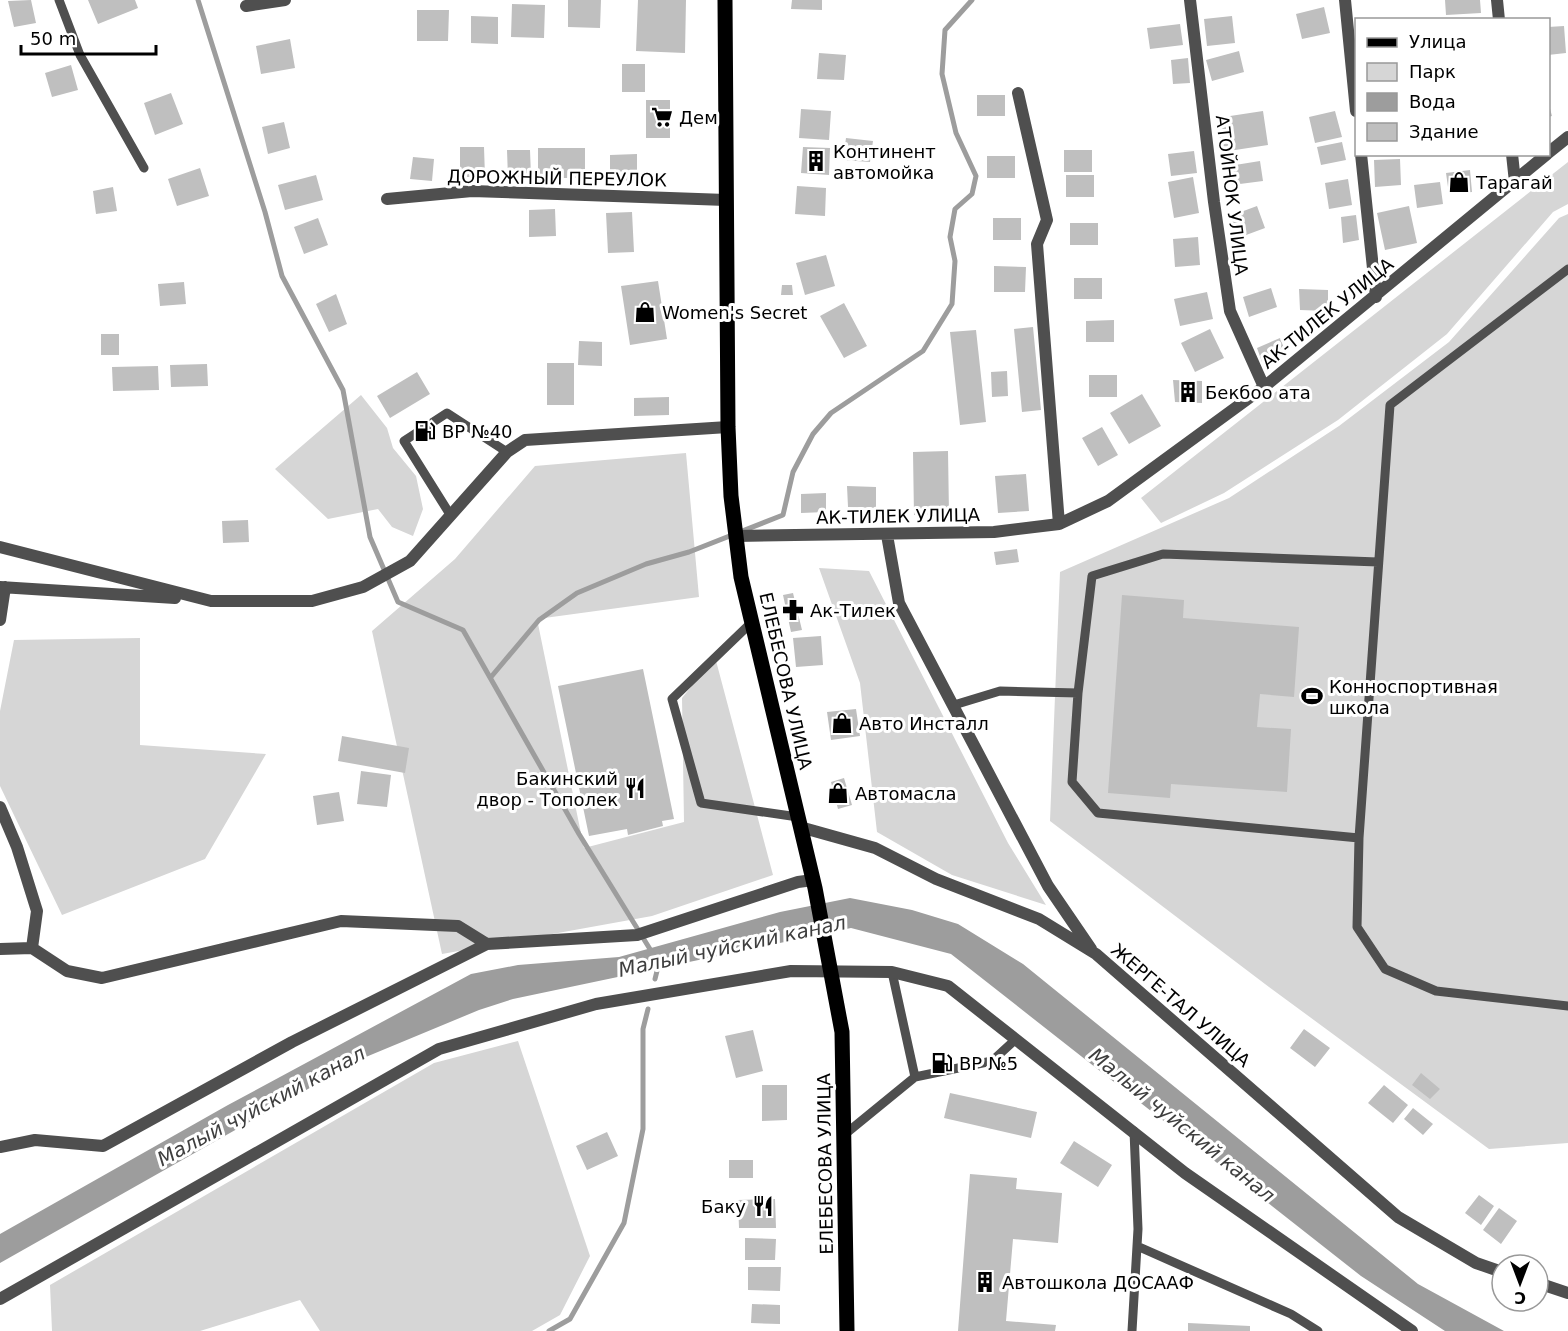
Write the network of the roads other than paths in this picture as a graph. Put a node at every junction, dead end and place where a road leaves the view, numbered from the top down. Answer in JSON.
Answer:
{"nodes":[{"id":1,"x":59,"y":0,"type":"edge"},
{"id":2,"x":285,"y":0,"type":"edge"},
{"id":3,"x":725,"y":0,"type":"edge"},
{"id":4,"x":1190,"y":0,"type":"edge"},
{"id":5,"x":1345,"y":0,"type":"edge"},
{"id":6,"x":1497,"y":0,"type":"edge"},
{"id":7,"x":246,"y":6,"type":"dead end"},
{"id":8,"x":1499,"y":18,"type":"edge"},
{"id":9,"x":1018,"y":93,"type":"dead end"},
{"id":10,"x":1355,"y":101,"type":"edge"},
{"id":11,"x":1568,"y":137,"type":"edge"},
{"id":12,"x":1550,"y":152,"type":"edge"},
{"id":13,"x":1361,"y":156,"type":"edge"},
{"id":14,"x":1512,"y":156,"type":"edge"},
{"id":15,"x":1546,"y":156,"type":"edge"},
{"id":16,"x":144,"y":168,"type":"dead end"},
{"id":17,"x":1515,"y":182,"type":"junction"},
{"id":18,"x":387,"y":199,"type":"dead end"},
{"id":19,"x":726,"y":200,"type":"junction"},
{"id":20,"x":1568,"y":269,"type":"edge"},
{"id":21,"x":1376,"y":297,"type":"junction"},
{"id":22,"x":1264,"y":387,"type":"junction"},
{"id":23,"x":728,"y":427,"type":"junction"},
{"id":24,"x":507,"y":452,"type":"junction"},
{"id":25,"x":451,"y":516,"type":"junction"},
{"id":26,"x":1059,"y":524,"type":"junction"},
{"id":27,"x":887,"y":535,"type":"junction"},
{"id":28,"x":736,"y":536,"type":"junction"},
{"id":29,"x":0,"y":547,"type":"edge"},
{"id":30,"x":1378,"y":562,"type":"junction"},
{"id":31,"x":2,"y":587,"type":"edge"},
{"id":32,"x":211,"y":601,"type":"junction"},
{"id":33,"x":0,"y":620,"type":"edge"},
{"id":34,"x":752,"y":622,"type":"junction"},
{"id":35,"x":1078,"y":693,"type":"junction"},
{"id":36,"x":954,"y":705,"type":"junction"},
{"id":37,"x":0,"y":807,"type":"edge"},
{"id":38,"x":799,"y":822,"type":"junction"},
{"id":39,"x":1359,"y":838,"type":"junction"},
{"id":40,"x":814,"y":884,"type":"junction"},
{"id":41,"x":488,"y":944,"type":"junction"},
{"id":42,"x":32,"y":948,"type":"junction"},
{"id":43,"x":0,"y":949,"type":"edge"},
{"id":44,"x":1096,"y":954,"type":"junction"},
{"id":45,"x":832,"y":966,"type":"junction"},
{"id":46,"x":892,"y":972,"type":"junction"},
{"id":47,"x":1568,"y":1006,"type":"edge"},
{"id":48,"x":1016,"y":1040,"type":"junction"},
{"id":49,"x":915,"y":1077,"type":"junction"},
{"id":50,"x":1134,"y":1131,"type":"junction"},
{"id":51,"x":844,"y":1136,"type":"junction"},
{"id":52,"x":0,"y":1147,"type":"edge"},
{"id":53,"x":1137,"y":1246,"type":"junction"},
{"id":54,"x":1490,"y":1268,"type":"edge"},
{"id":55,"x":1550,"y":1287,"type":"edge"},
{"id":56,"x":1568,"y":1293,"type":"edge"},
{"id":57,"x":0,"y":1299,"type":"edge"},
{"id":58,"x":1304,"y":1327,"type":"edge"},
{"id":59,"x":847,"y":1331,"type":"edge"},
{"id":60,"x":1132,"y":1331,"type":"edge"},
{"id":61,"x":1318,"y":1331,"type":"edge"},
{"id":62,"x":1412,"y":1331,"type":"edge"}],
"edges":[{"from":1,"to":16,"type":"lane"},
{"from":2,"to":7,"type":"street"},
{"from":3,"to":19,"type":"main road","name":"ЕЛЕБЕСОВА УЛИЦА"},
{"from":4,"to":22,"type":"street","name":"АТОЙНОК УЛИЦА"},
{"from":5,"to":10,"type":"street"},
{"from":6,"to":8,"type":"street"},
{"from":9,"to":26,"type":"street"},
{"from":11,"to":12,"type":"street","name":"АК-ТИЛЕК УЛИЦА"},
{"from":13,"to":21,"type":"street"},
{"from":14,"to":17,"type":"street"},
{"from":15,"to":17,"type":"street","name":"АК-ТИЛЕК УЛИЦА"},
{"from":17,"to":21,"type":"street","name":"АК-ТИЛЕК УЛИЦА"},
{"from":18,"to":19,"type":"street","name":"ДОРОЖНЫЙ ПЕРЕУЛОК"},
{"from":19,"to":23,"type":"main road","name":"ЕЛЕБЕСОВА УЛИЦА"},
{"from":20,"to":30,"type":"lane"},
{"from":21,"to":22,"type":"street","name":"АК-ТИЛЕК УЛИЦА"},
{"from":22,"to":26,"type":"street","name":"АК-ТИЛЕК УЛИЦА"},
{"from":23,"to":24,"type":"street"},
{"from":23,"to":28,"type":"main road","name":"ЕЛЕБЕСОВА УЛИЦА"},
{"from":24,"to":25,"type":"street"},
{"from":24,"to":25,"type":"lane"},
{"from":25,"to":32,"type":"street"},
{"from":26,"to":27,"type":"street","name":"АК-ТИЛЕК УЛИЦА"},
{"from":27,"to":28,"type":"street","name":"АК-ТИЛЕК УЛИЦА"},
{"from":27,"to":36,"type":"street"},
{"from":28,"to":34,"type":"main road","name":"ЕЛЕБЕСОВА УЛИЦА"},
{"from":29,"to":32,"type":"street"},
{"from":30,"to":35,"type":"lane"},
{"from":30,"to":39,"type":"lane"},
{"from":31,"to":32,"type":"street"},
{"from":31,"to":33,"type":"street"},
{"from":34,"to":38,"type":"main road","name":"ЕЛЕБЕСОВА УЛИЦА"},
{"from":34,"to":38,"type":"lane"},
{"from":35,"to":36,"type":"lane"},
{"from":35,"to":39,"type":"lane"},
{"from":36,"to":44,"type":"street"},
{"from":37,"to":42,"type":"street"},
{"from":38,"to":40,"type":"main road","name":"ЕЛЕБЕСОВА УЛИЦА"},
{"from":38,"to":44,"type":"street","name":"ЖЕРГЕ-ТАЛ УЛИЦА"},
{"from":39,"to":47,"type":"lane"},
{"from":40,"to":41,"type":"street"},
{"from":40,"to":45,"type":"main road","name":"ЕЛЕБЕСОВА УЛИЦА"},
{"from":41,"to":42,"type":"street"},
{"from":41,"to":52,"type":"street"},
{"from":42,"to":43,"type":"street"},
{"from":44,"to":54,"type":"street","name":"ЖЕРГЕ-ТАЛ УЛИЦА"},
{"from":45,"to":46,"type":"street"},
{"from":45,"to":51,"type":"main road","name":"ЕЛЕБЕСОВА УЛИЦА"},
{"from":45,"to":57,"type":"street"},
{"from":46,"to":48,"type":"street"},
{"from":46,"to":49,"type":"lane"},
{"from":48,"to":49,"type":"lane"},
{"from":48,"to":50,"type":"street"},
{"from":49,"to":51,"type":"lane"},
{"from":50,"to":53,"type":"lane"},
{"from":50,"to":62,"type":"street"},
{"from":51,"to":59,"type":"main road","name":"ЕЛЕБЕСОВА УЛИЦА"},
{"from":53,"to":58,"type":"lane"},
{"from":53,"to":60,"type":"lane"},
{"from":55,"to":56,"type":"street"},
{"from":58,"to":61,"type":"lane"}]}
